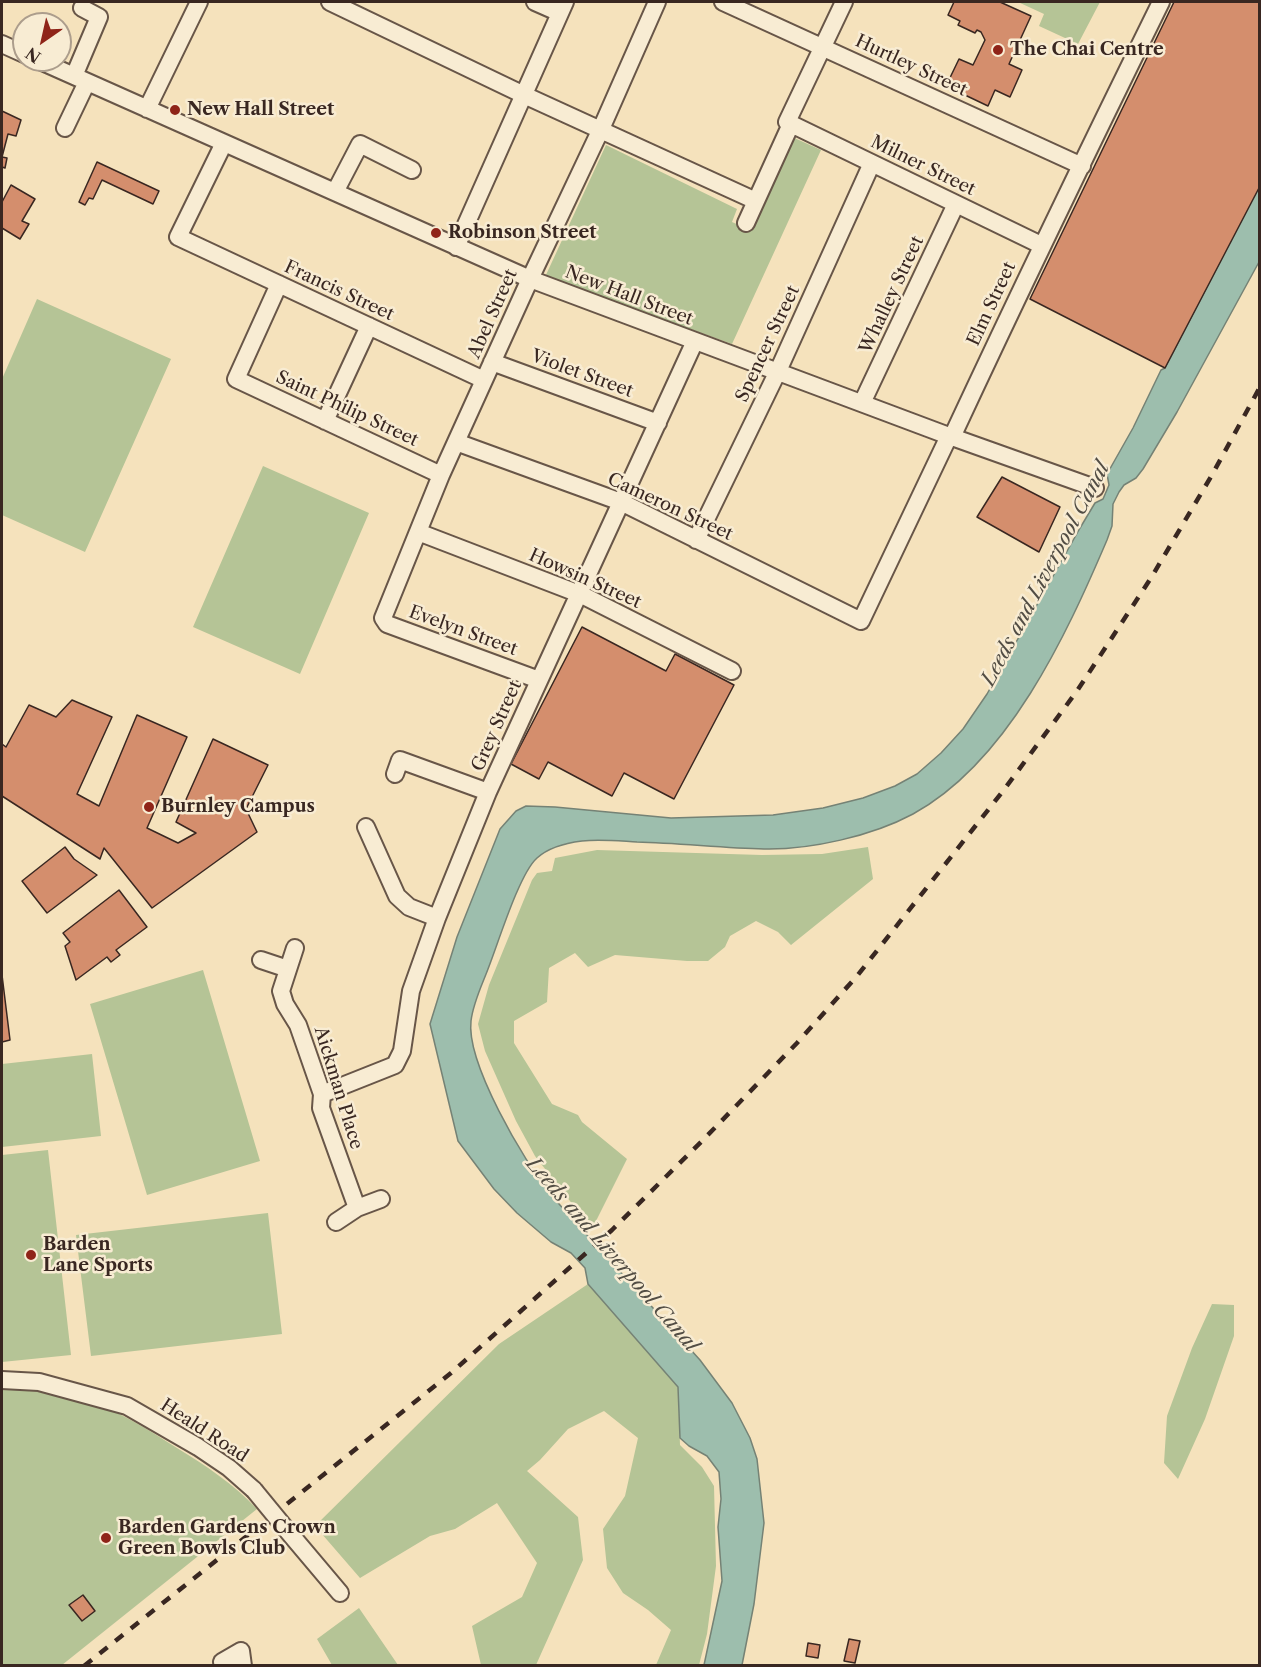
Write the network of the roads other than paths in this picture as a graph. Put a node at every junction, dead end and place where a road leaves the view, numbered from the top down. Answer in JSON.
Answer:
{"nodes":[{"id":1,"x":199,"y":2,"type":"edge"},
{"id":2,"x":330,"y":2,"type":"edge"},
{"id":3,"x":535,"y":2,"type":"edge"},
{"id":4,"x":657,"y":2,"type":"edge"},
{"id":5,"x":723,"y":2,"type":"edge"},
{"id":6,"x":844,"y":2,"type":"edge"},
{"id":7,"x":1161,"y":2,"type":"edge"},
{"id":8,"x":563,"y":7,"type":"edge"},
{"id":9,"x":82,"y":8,"type":"dead end"},
{"id":10,"x":755,"y":8,"type":"edge"},
{"id":11,"x":822,"y":47,"type":"junction"},
{"id":12,"x":65,"y":72,"type":"edge"},
{"id":13,"x":80,"y":79,"type":"junction"},
{"id":14,"x":524,"y":95,"type":"junction"},
{"id":15,"x":147,"y":109,"type":"junction"},
{"id":16,"x":789,"y":123,"type":"junction"},
{"id":17,"x":65,"y":128,"type":"dead end"},
{"id":18,"x":601,"y":129,"type":"junction"},
{"id":19,"x":224,"y":143,"type":"junction"},
{"id":20,"x":872,"y":163,"type":"junction"},
{"id":21,"x":1082,"y":166,"type":"junction"},
{"id":22,"x":412,"y":170,"type":"dead end"},
{"id":23,"x":334,"y":192,"type":"junction"},
{"id":24,"x":756,"y":201,"type":"junction"},
{"id":25,"x":956,"y":204,"type":"junction"},
{"id":26,"x":746,"y":224,"type":"dead end"},
{"id":27,"x":1041,"y":245,"type":"junction"},
{"id":28,"x":456,"y":246,"type":"junction"},
{"id":29,"x":530,"y":279,"type":"junction"},
{"id":30,"x":279,"y":284,"type":"junction"},
{"id":31,"x":369,"y":326,"type":"junction"},
{"id":32,"x":695,"y":341,"type":"junction"},
{"id":33,"x":492,"y":362,"type":"junction"},
{"id":34,"x":778,"y":371,"type":"junction"},
{"id":35,"x":484,"y":380,"type":"junction"},
{"id":36,"x":862,"y":403,"type":"junction"},
{"id":37,"x":325,"y":421,"type":"junction"},
{"id":38,"x":658,"y":423,"type":"junction"},
{"id":39,"x":950,"y":437,"type":"junction"},
{"id":40,"x":456,"y":442,"type":"junction"},
{"id":41,"x":441,"y":475,"type":"junction"},
{"id":42,"x":1095,"y":488,"type":"dead end"},
{"id":43,"x":621,"y":502,"type":"junction"},
{"id":44,"x":418,"y":532,"type":"junction"},
{"id":45,"x":696,"y":540,"type":"junction"},
{"id":46,"x":579,"y":594,"type":"junction"},
{"id":47,"x":385,"y":612,"type":"joint"},
{"id":48,"x":861,"y":621,"type":"joint"},
{"id":49,"x":732,"y":671,"type":"dead end"},
{"id":50,"x":539,"y":680,"type":"junction"},
{"id":51,"x":395,"y":774,"type":"dead end"},
{"id":52,"x":488,"y":792,"type":"junction"},
{"id":53,"x":366,"y":827,"type":"dead end"},
{"id":54,"x":437,"y":918,"type":"junction"},
{"id":55,"x":296,"y":948,"type":"dead end"},
{"id":56,"x":261,"y":960,"type":"dead end"},
{"id":57,"x":288,"y":969,"type":"junction"},
{"id":58,"x":322,"y":1094,"type":"junction"},
{"id":59,"x":381,"y":1198,"type":"dead end"},
{"id":60,"x":357,"y":1208,"type":"junction"},
{"id":61,"x":336,"y":1222,"type":"dead end"},
{"id":62,"x":2,"y":1380,"type":"edge"},
{"id":63,"x":340,"y":1593,"type":"dead end"},
{"id":64,"x":245,"y":1653,"type":"edge"},
{"id":65,"x":222,"y":1662,"type":"dead end"}],
"edges":[{"from":1,"to":15,"type":"street"},
{"from":2,"to":14,"type":"street"},
{"from":3,"to":8,"type":"street"},
{"from":4,"to":18,"type":"street","name":"Abel Street"},
{"from":5,"to":10,"type":"street","name":"Hurtley Street"},
{"from":6,"to":11,"type":"street"},
{"from":7,"to":21,"type":"street","name":"Elm Street"},
{"from":8,"to":14,"type":"street"},
{"from":9,"to":13,"type":"street"},
{"from":10,"to":11,"type":"street","name":"Hurtley Street"},
{"from":11,"to":16,"type":"street"},
{"from":11,"to":21,"type":"street","name":"Hurtley Street"},
{"from":12,"to":13,"type":"street","name":"New Hall Street"},
{"from":13,"to":15,"type":"street","name":"New Hall Street"},
{"from":13,"to":17,"type":"street"},
{"from":14,"to":18,"type":"street"},
{"from":14,"to":28,"type":"street"},
{"from":15,"to":19,"type":"street","name":"New Hall Street"},
{"from":16,"to":20,"type":"street","name":"Milner Street"},
{"from":16,"to":24,"type":"street"},
{"from":18,"to":24,"type":"street"},
{"from":18,"to":29,"type":"street","name":"Abel Street"},
{"from":19,"to":23,"type":"street","name":"New Hall Street"},
{"from":19,"to":30,"type":"street","name":"Francis Street"},
{"from":20,"to":25,"type":"street","name":"Milner Street"},
{"from":20,"to":34,"type":"street","name":"Spencer Street"},
{"from":21,"to":27,"type":"street","name":"Elm Street"},
{"from":22,"to":23,"type":"street"},
{"from":23,"to":28,"type":"street","name":"New Hall Street"},
{"from":24,"to":26,"type":"street"},
{"from":25,"to":27,"type":"street","name":"Milner Street"},
{"from":25,"to":36,"type":"street","name":"Whalley Street"},
{"from":27,"to":39,"type":"street","name":"Elm Street"},
{"from":28,"to":29,"type":"street","name":"New Hall Street"},
{"from":29,"to":32,"type":"street","name":"New Hall Street"},
{"from":29,"to":33,"type":"street","name":"Abel Street"},
{"from":30,"to":31,"type":"street","name":"Francis Street"},
{"from":30,"to":37,"type":"street","name":"Saint Philip Street"},
{"from":31,"to":35,"type":"street","name":"Francis Street"},
{"from":31,"to":37,"type":"street"},
{"from":32,"to":34,"type":"street","name":"New Hall Street"},
{"from":32,"to":38,"type":"street","name":"Grey Street"},
{"from":33,"to":35,"type":"street","name":"Abel Street"},
{"from":33,"to":38,"type":"street","name":"Violet Street"},
{"from":34,"to":36,"type":"street","name":"New Hall Street"},
{"from":34,"to":45,"type":"street","name":"Spencer Street"},
{"from":35,"to":40,"type":"street","name":"Abel Street"},
{"from":36,"to":39,"type":"street","name":"New Hall Street"},
{"from":37,"to":41,"type":"street","name":"Saint Philip Street"},
{"from":38,"to":43,"type":"street","name":"Grey Street"},
{"from":39,"to":42,"type":"street","name":"New Hall Street"},
{"from":39,"to":48,"type":"street","name":"Elm Street"},
{"from":40,"to":41,"type":"street","name":"Abel Street"},
{"from":40,"to":43,"type":"street","name":"Cameron Street"},
{"from":41,"to":44,"type":"street","name":"Abel Street"},
{"from":43,"to":45,"type":"street","name":"Cameron Street"},
{"from":43,"to":46,"type":"street","name":"Grey Street"},
{"from":44,"to":46,"type":"street","name":"Howsin Street"},
{"from":44,"to":47,"type":"street","name":"Abel Street"},
{"from":45,"to":48,"type":"street","name":"Cameron Street"},
{"from":46,"to":49,"type":"street","name":"Howsin Street"},
{"from":46,"to":50,"type":"street","name":"Grey Street"},
{"from":47,"to":50,"type":"street","name":"Evelyn Street"},
{"from":50,"to":52,"type":"street","name":"Grey Street"},
{"from":51,"to":52,"type":"street"},
{"from":52,"to":54,"type":"street","name":"Grey Street"},
{"from":53,"to":54,"type":"street"},
{"from":54,"to":58,"type":"street","name":"Grey Street"},
{"from":55,"to":57,"type":"street","name":"Aickman Place"},
{"from":56,"to":57,"type":"street"},
{"from":57,"to":58,"type":"street","name":"Aickman Place"},
{"from":58,"to":60,"type":"street","name":"Aickman Place"},
{"from":59,"to":60,"type":"street"},
{"from":60,"to":61,"type":"street"},
{"from":62,"to":63,"type":"street","name":"Heald Road","bridge":true},
{"from":64,"to":65,"type":"street"}]}
